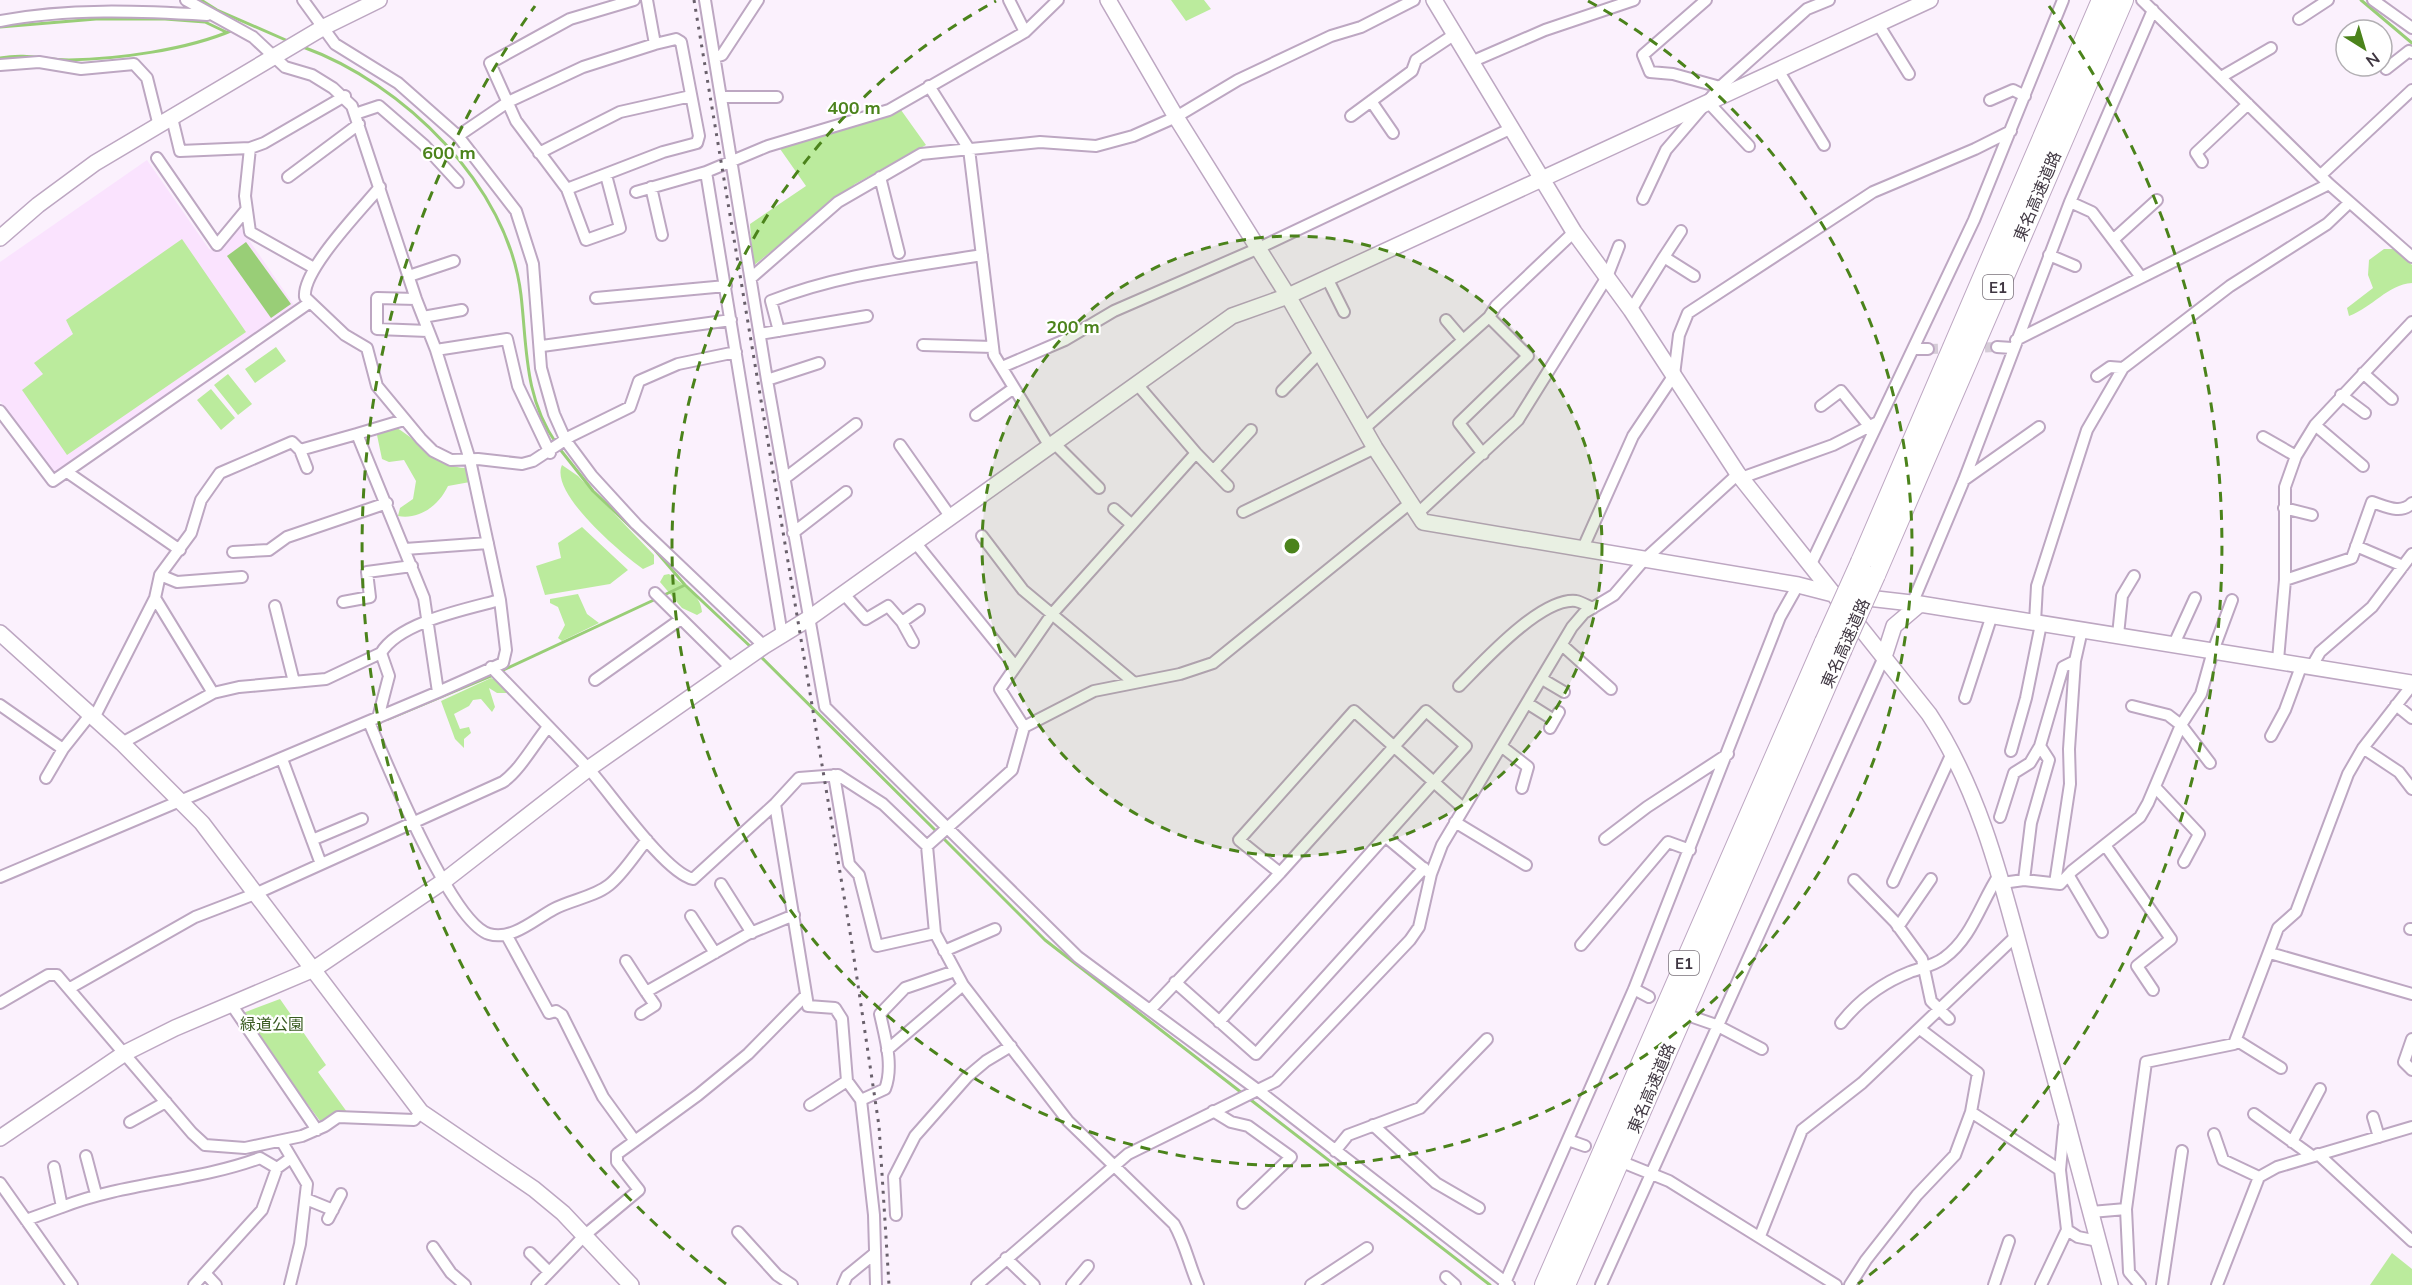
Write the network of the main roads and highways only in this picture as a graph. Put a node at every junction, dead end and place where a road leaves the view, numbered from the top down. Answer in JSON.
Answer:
{"nodes":[{"id":1,"x":2102,"y":0,"type":"edge"},
{"id":2,"x":2123,"y":0,"type":"edge"},
{"id":3,"x":1868,"y":569,"type":"junction"},
{"id":4,"x":1833,"y":647,"type":"junction"},
{"id":5,"x":1545,"y":1285,"type":"edge"},
{"id":6,"x":1565,"y":1285,"type":"edge"}],
"edges":[{"from":1,"to":3,"type":"highway","name":"東名高速道路","number":"E1"},
{"from":2,"to":3,"type":"highway","name":"東名高速道路","number":"E1"},
{"from":3,"to":4,"type":"highway","name":"東名高速道路","number":"E1","bridge":true},
{"from":4,"to":5,"type":"highway","name":"東名高速道路","number":"E1"},
{"from":4,"to":6,"type":"highway","name":"東名高速道路","number":"E1"}]}
